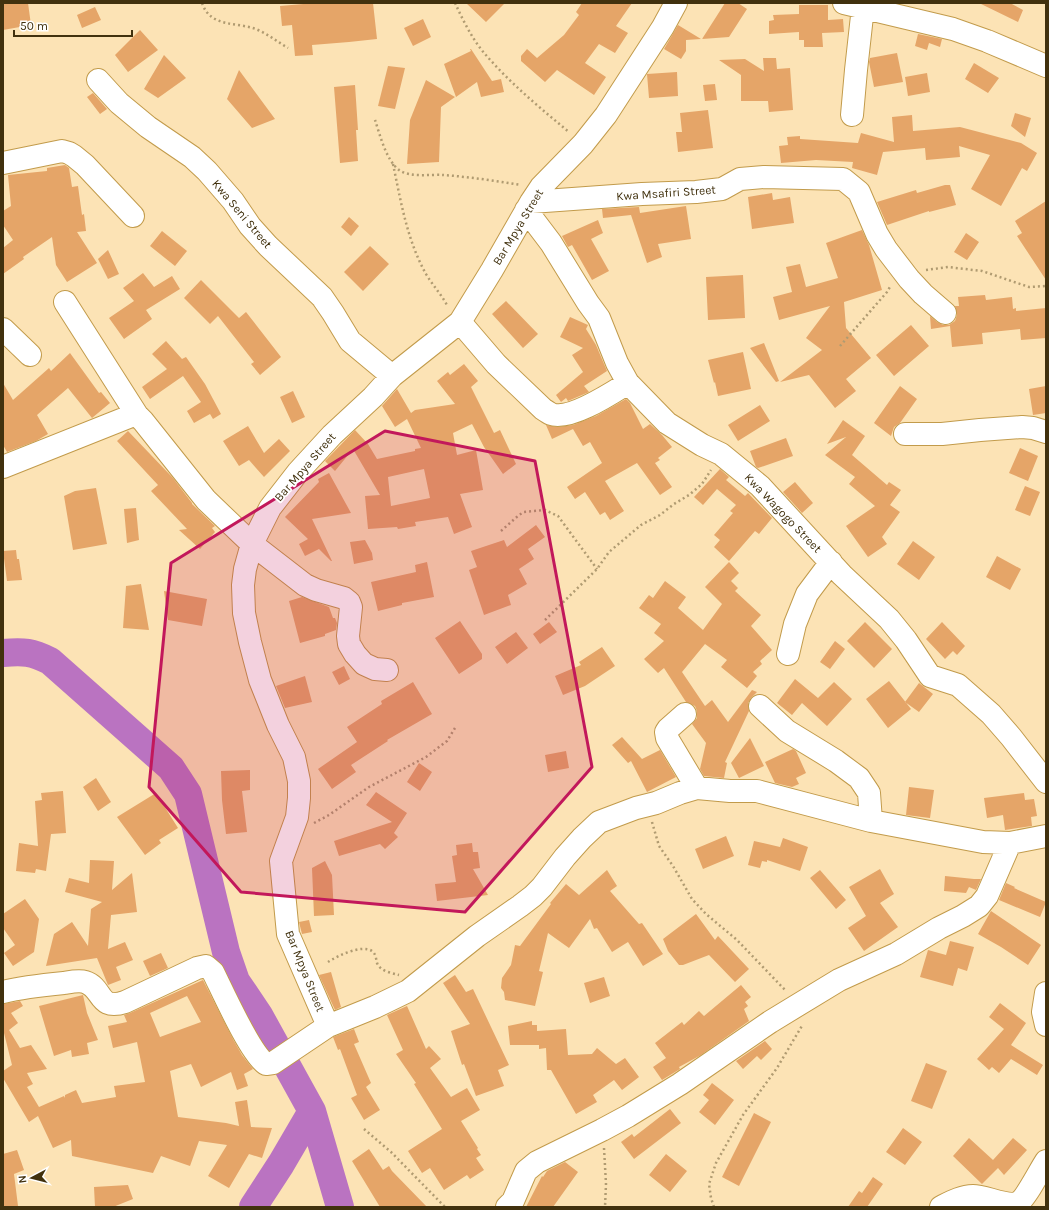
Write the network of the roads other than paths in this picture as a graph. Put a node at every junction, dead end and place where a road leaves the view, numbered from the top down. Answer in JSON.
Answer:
{"nodes":[{"id":1,"x":676,"y":3,"type":"edge"},
{"id":2,"x":854,"y":5,"type":"edge"},
{"id":3,"x":1046,"y":66,"type":"edge"},
{"id":4,"x":98,"y":80,"type":"dead end"},
{"id":5,"x":852,"y":115,"type":"dead end"},
{"id":6,"x":3,"y":163,"type":"edge"},
{"id":7,"x":533,"y":200,"type":"junction"},
{"id":8,"x":133,"y":216,"type":"dead end"},
{"id":9,"x":65,"y":302,"type":"dead end"},
{"id":10,"x":945,"y":314,"type":"dead end"},
{"id":11,"x":456,"y":324,"type":"junction"},
{"id":12,"x":3,"y":329,"type":"edge"},
{"id":13,"x":30,"y":356,"type":"dead end"},
{"id":14,"x":392,"y":376,"type":"junction"},
{"id":15,"x":628,"y":383,"type":"junction"},
{"id":16,"x":137,"y":415,"type":"junction"},
{"id":17,"x":1046,"y":432,"type":"edge"},
{"id":18,"x":904,"y":434,"type":"dead end"},
{"id":19,"x":3,"y":466,"type":"edge"},
{"id":20,"x":252,"y":544,"type":"junction"},
{"id":21,"x":831,"y":562,"type":"junction"},
{"id":22,"x":788,"y":654,"type":"dead end"},
{"id":23,"x":387,"y":670,"type":"dead end"},
{"id":24,"x":760,"y":706,"type":"dead end"},
{"id":25,"x":685,"y":714,"type":"dead end"},
{"id":26,"x":1046,"y":782,"type":"edge"},
{"id":27,"x":697,"y":788,"type":"junction"},
{"id":28,"x":871,"y":821,"type":"junction"},
{"id":29,"x":1046,"y":836,"type":"edge"},
{"id":30,"x":1010,"y":843,"type":"junction"},
{"id":31,"x":3,"y":992,"type":"edge"},
{"id":32,"x":1046,"y":993,"type":"edge"},
{"id":33,"x":1046,"y":1025,"type":"edge"},
{"id":34,"x":328,"y":1026,"type":"junction"},
{"id":35,"x":1046,"y":1161,"type":"edge"},
{"id":36,"x":507,"y":1207,"type":"edge"},
{"id":37,"x":941,"y":1207,"type":"edge"}],
"edges":[{"from":1,"to":7,"type":"street","name":"Bar Mpya Street"},
{"from":2,"to":3,"type":"street"},
{"from":2,"to":5,"type":"street"},
{"from":4,"to":14,"type":"street","name":"Kwa Seni Street"},
{"from":6,"to":8,"type":"street"},
{"from":7,"to":10,"type":"street","name":"Kwa Msafiri Street"},
{"from":7,"to":11,"type":"street","name":"Bar Mpya Street"},
{"from":7,"to":15,"type":"street","name":"Kwa Wagogo Street"},
{"from":9,"to":16,"type":"street"},
{"from":11,"to":14,"type":"street","name":"Bar Mpya Street"},
{"from":11,"to":15,"type":"street"},
{"from":12,"to":13,"type":"street"},
{"from":14,"to":20,"type":"street","name":"Bar Mpya Street"},
{"from":15,"to":21,"type":"street","name":"Kwa Wagogo Street"},
{"from":16,"to":19,"type":"street"},
{"from":16,"to":20,"type":"street"},
{"from":17,"to":18,"type":"street"},
{"from":20,"to":23,"type":"street"},
{"from":20,"to":34,"type":"street","name":"Bar Mpya Street"},
{"from":21,"to":22,"type":"street"},
{"from":21,"to":26,"type":"street","name":"Kwa Wagogo Street"},
{"from":24,"to":28,"type":"street"},
{"from":25,"to":27,"type":"street"},
{"from":27,"to":28,"type":"street"},
{"from":27,"to":34,"type":"street"},
{"from":28,"to":30,"type":"street"},
{"from":29,"to":30,"type":"street"},
{"from":30,"to":36,"type":"street"},
{"from":31,"to":34,"type":"street"},
{"from":32,"to":33,"type":"street"},
{"from":35,"to":37,"type":"street"}]}
